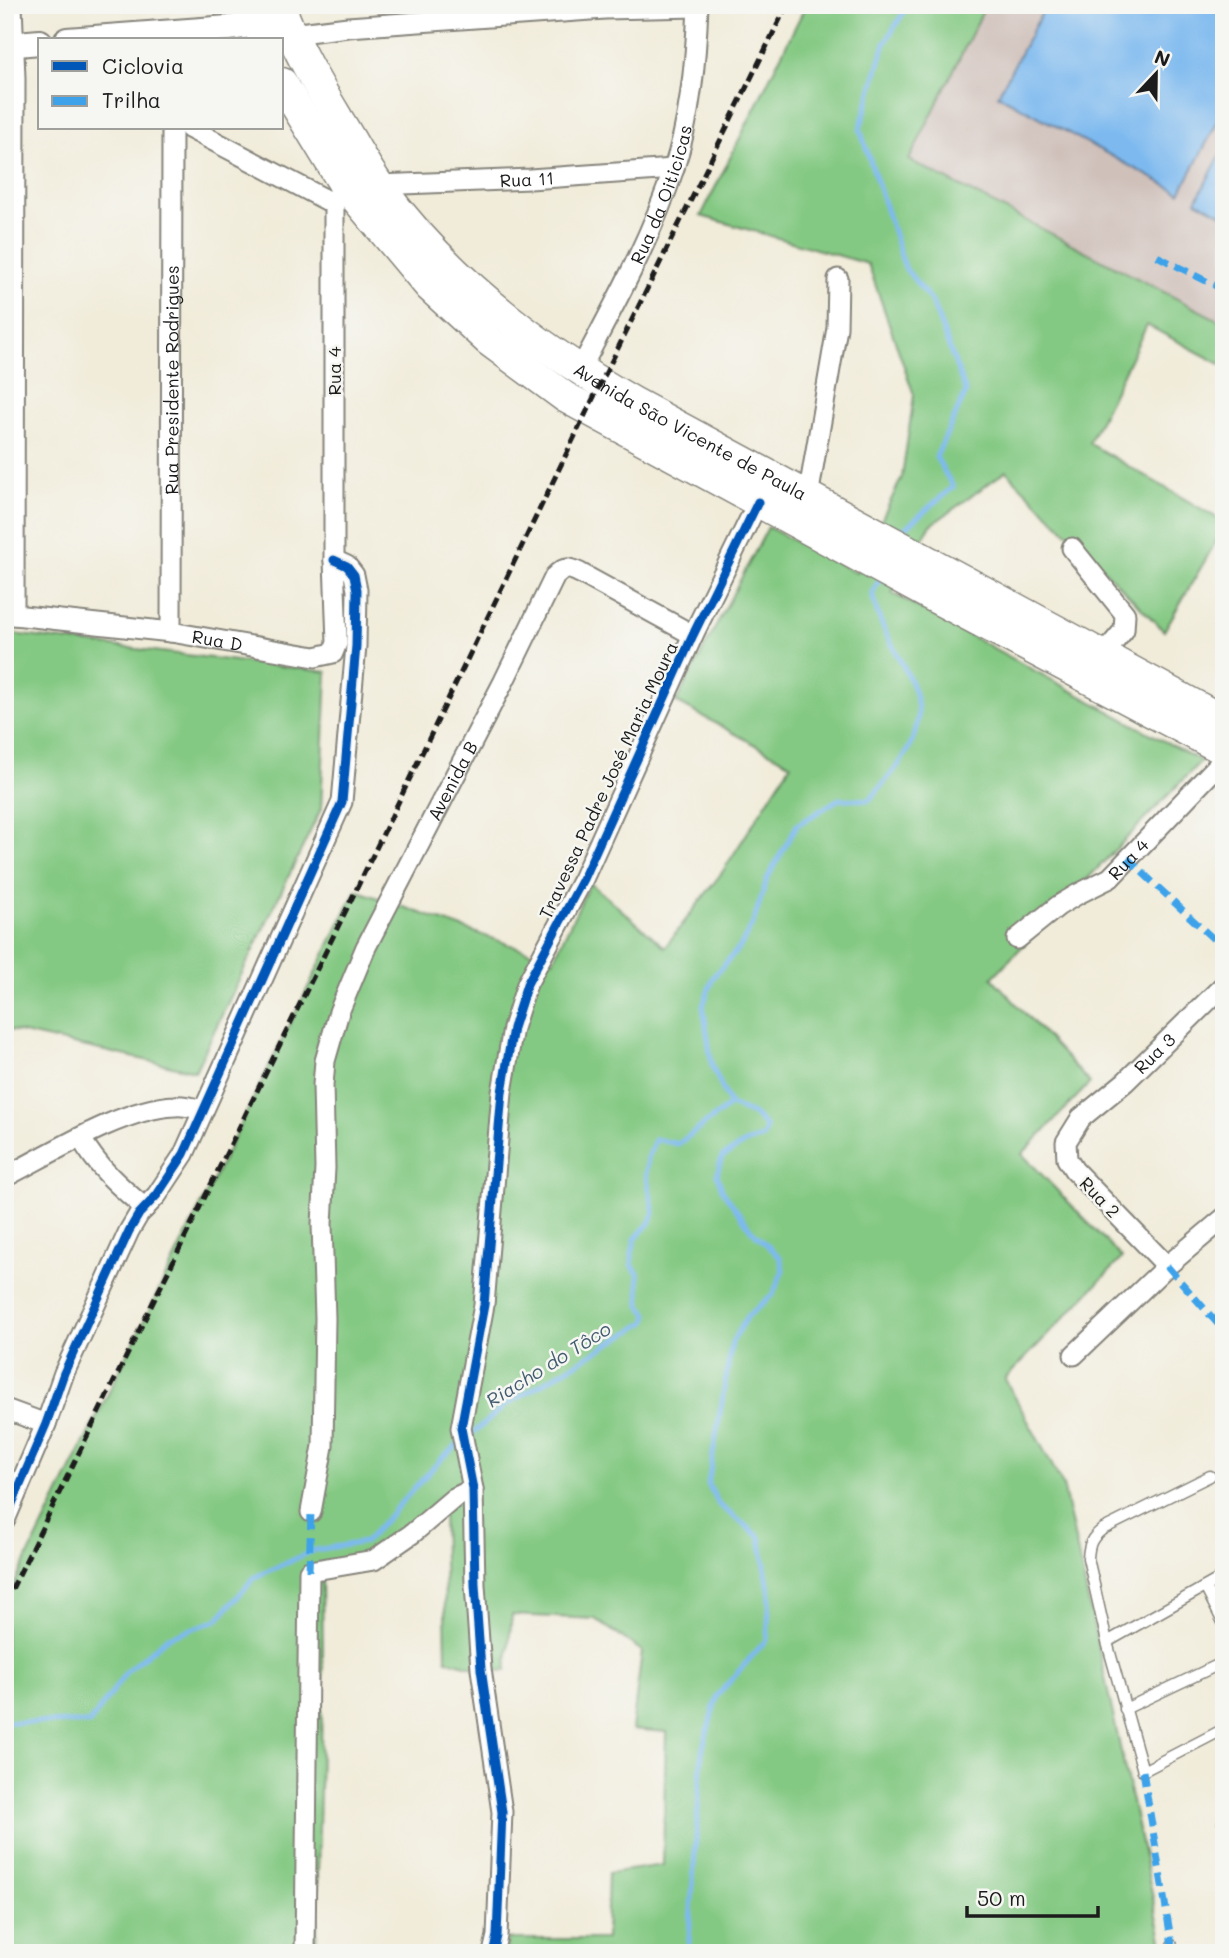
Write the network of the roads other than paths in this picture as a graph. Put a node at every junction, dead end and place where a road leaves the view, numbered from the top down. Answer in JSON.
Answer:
{"nodes":[{"id":1,"x":12,"y":5,"type":"edge"},
{"id":2,"x":698,"y":6,"type":"edge"},
{"id":3,"x":269,"y":22,"type":"edge"},
{"id":4,"x":174,"y":36,"type":"edge"},
{"id":5,"x":120,"y":38,"type":"edge"},
{"id":6,"x":282,"y":38,"type":"edge"},
{"id":7,"x":284,"y":40,"type":"edge"},
{"id":8,"x":38,"y":42,"type":"edge"},
{"id":9,"x":10,"y":45,"type":"edge"},
{"id":10,"x":284,"y":87,"type":"edge"},
{"id":11,"x":172,"y":130,"type":"edge"},
{"id":12,"x":194,"y":130,"type":"edge"},
{"id":13,"x":674,"y":169,"type":"junction"},
{"id":14,"x":378,"y":185,"type":"junction"},
{"id":15,"x":338,"y":194,"type":"junction"},
{"id":16,"x":838,"y":279,"type":"dead end"},
{"id":17,"x":580,"y":370,"type":"junction"},
{"id":18,"x":808,"y":497,"type":"junction"},
{"id":19,"x":758,"y":502,"type":"junction"},
{"id":20,"x":864,"y":544,"type":"junction"},
{"id":21,"x":1072,"y":548,"type":"dead end"},
{"id":22,"x":334,"y":560,"type":"junction"},
{"id":23,"x":9,"y":615,"type":"edge"},
{"id":24,"x":171,"y":632,"type":"junction"},
{"id":25,"x":693,"y":635,"type":"junction"},
{"id":26,"x":1054,"y":645,"type":"junction"},
{"id":27,"x":1103,"y":655,"type":"junction"},
{"id":28,"x":1224,"y":721,"type":"edge"},
{"id":29,"x":1224,"y":750,"type":"edge"},
{"id":30,"x":1224,"y":759,"type":"edge"},
{"id":31,"x":1017,"y":939,"type":"dead end"},
{"id":32,"x":1224,"y":985,"type":"edge"},
{"id":33,"x":202,"y":1110,"type":"junction"},
{"id":34,"x":1082,"y":1118,"type":"joint"},
{"id":35,"x":81,"y":1138,"type":"junction"},
{"id":36,"x":5,"y":1177,"type":"edge"},
{"id":37,"x":145,"y":1208,"type":"junction"},
{"id":38,"x":1224,"y":1219,"type":"edge"},
{"id":39,"x":1167,"y":1266,"type":"junction"},
{"id":40,"x":1074,"y":1355,"type":"dead end"},
{"id":41,"x":5,"y":1409,"type":"edge"},
{"id":42,"x":46,"y":1424,"type":"junction"},
{"id":43,"x":1210,"y":1476,"type":"dead end"},
{"id":44,"x":473,"y":1489,"type":"junction"},
{"id":45,"x":312,"y":1512,"type":"dead end"},
{"id":46,"x":5,"y":1520,"type":"edge"},
{"id":47,"x":1224,"y":1576,"type":"edge"},
{"id":48,"x":1205,"y":1587,"type":"junction"},
{"id":49,"x":1224,"y":1624,"type":"edge"},
{"id":50,"x":1107,"y":1642,"type":"junction"},
{"id":51,"x":1224,"y":1662,"type":"edge"},
{"id":52,"x":1125,"y":1709,"type":"junction"},
{"id":53,"x":1224,"y":1729,"type":"edge"},
{"id":54,"x":305,"y":1953,"type":"edge"},
{"id":55,"x":493,"y":1953,"type":"edge"}],
"edges":[{"from":1,"to":9,"type":"street"},
{"from":2,"to":3,"type":"street"},
{"from":2,"to":13,"type":"street","name":"Rua da Oiticicas"},
{"from":3,"to":4,"type":"street"},
{"from":3,"to":6,"type":"main road","name":"Avenida São Vicente de Paula"},
{"from":4,"to":5,"type":"street"},
{"from":7,"to":14,"type":"main road","name":"Avenida São Vicente de Paula"},
{"from":8,"to":9,"type":"street"},
{"from":9,"to":23,"type":"street"},
{"from":10,"to":15,"type":"main road","name":"Avenida São Vicente de Paula"},
{"from":11,"to":24,"type":"street","name":"Rua Presidente Rodrigues"},
{"from":12,"to":15,"type":"street"},
{"from":13,"to":14,"type":"street","name":"Rua 11"},
{"from":13,"to":17,"type":"street","name":"Rua da Oiticicas"},
{"from":14,"to":17,"type":"main road","name":"Avenida São Vicente de Paula"},
{"from":15,"to":19,"type":"main road","name":"Avenida São Vicente de Paula"},
{"from":15,"to":22,"type":"street","name":"Rua 4"},
{"from":16,"to":18,"type":"street"},
{"from":17,"to":18,"type":"main road","name":"Avenida São Vicente de Paula"},
{"from":18,"to":20,"type":"main road","name":"Avenida São Vicente de Paula"},
{"from":19,"to":20,"type":"main road","name":"Avenida São Vicente de Paula"},
{"from":19,"to":25,"type":"street","name":"Travessa Padre José Maria Moura"},
{"from":20,"to":26,"type":"main road","name":"Avenida São Vicente de Paula"},
{"from":21,"to":27,"type":"street"},
{"from":22,"to":24,"type":"street","name":"Rua D"},
{"from":22,"to":33,"type":"street"},
{"from":23,"to":24,"type":"street","name":"Rua D"},
{"from":25,"to":44,"type":"street","name":"Travessa Padre José Maria Moura"},
{"from":25,"to":45,"type":"street","name":"Avenida B"},
{"from":26,"to":27,"type":"main road","name":"Avenida São Vicente de Paula"},
{"from":26,"to":29,"type":"main road","name":"Avenida São Vicente de Paula"},
{"from":27,"to":28,"type":"main road","name":"Avenida São Vicente de Paula"},
{"from":30,"to":31,"type":"street","name":"Rua 4"},
{"from":32,"to":34,"type":"street","name":"Rua 3"},
{"from":33,"to":35,"type":"street"},
{"from":33,"to":37,"type":"street"},
{"from":34,"to":39,"type":"street","name":"Rua 2"},
{"from":35,"to":36,"type":"street"},
{"from":35,"to":37,"type":"street"},
{"from":37,"to":42,"type":"street"},
{"from":38,"to":39,"type":"street"},
{"from":39,"to":40,"type":"street"},
{"from":41,"to":42,"type":"street"},
{"from":42,"to":46,"type":"street"},
{"from":43,"to":50,"type":"lane"},
{"from":44,"to":54,"type":"street"},
{"from":44,"to":55,"type":"street","name":"Travessa Padre José Maria Moura"},
{"from":47,"to":48,"type":"lane"},
{"from":48,"to":49,"type":"lane"},
{"from":48,"to":50,"type":"lane"},
{"from":50,"to":52,"type":"lane"},
{"from":51,"to":52,"type":"lane"},
{"from":52,"to":53,"type":"lane"}]}
